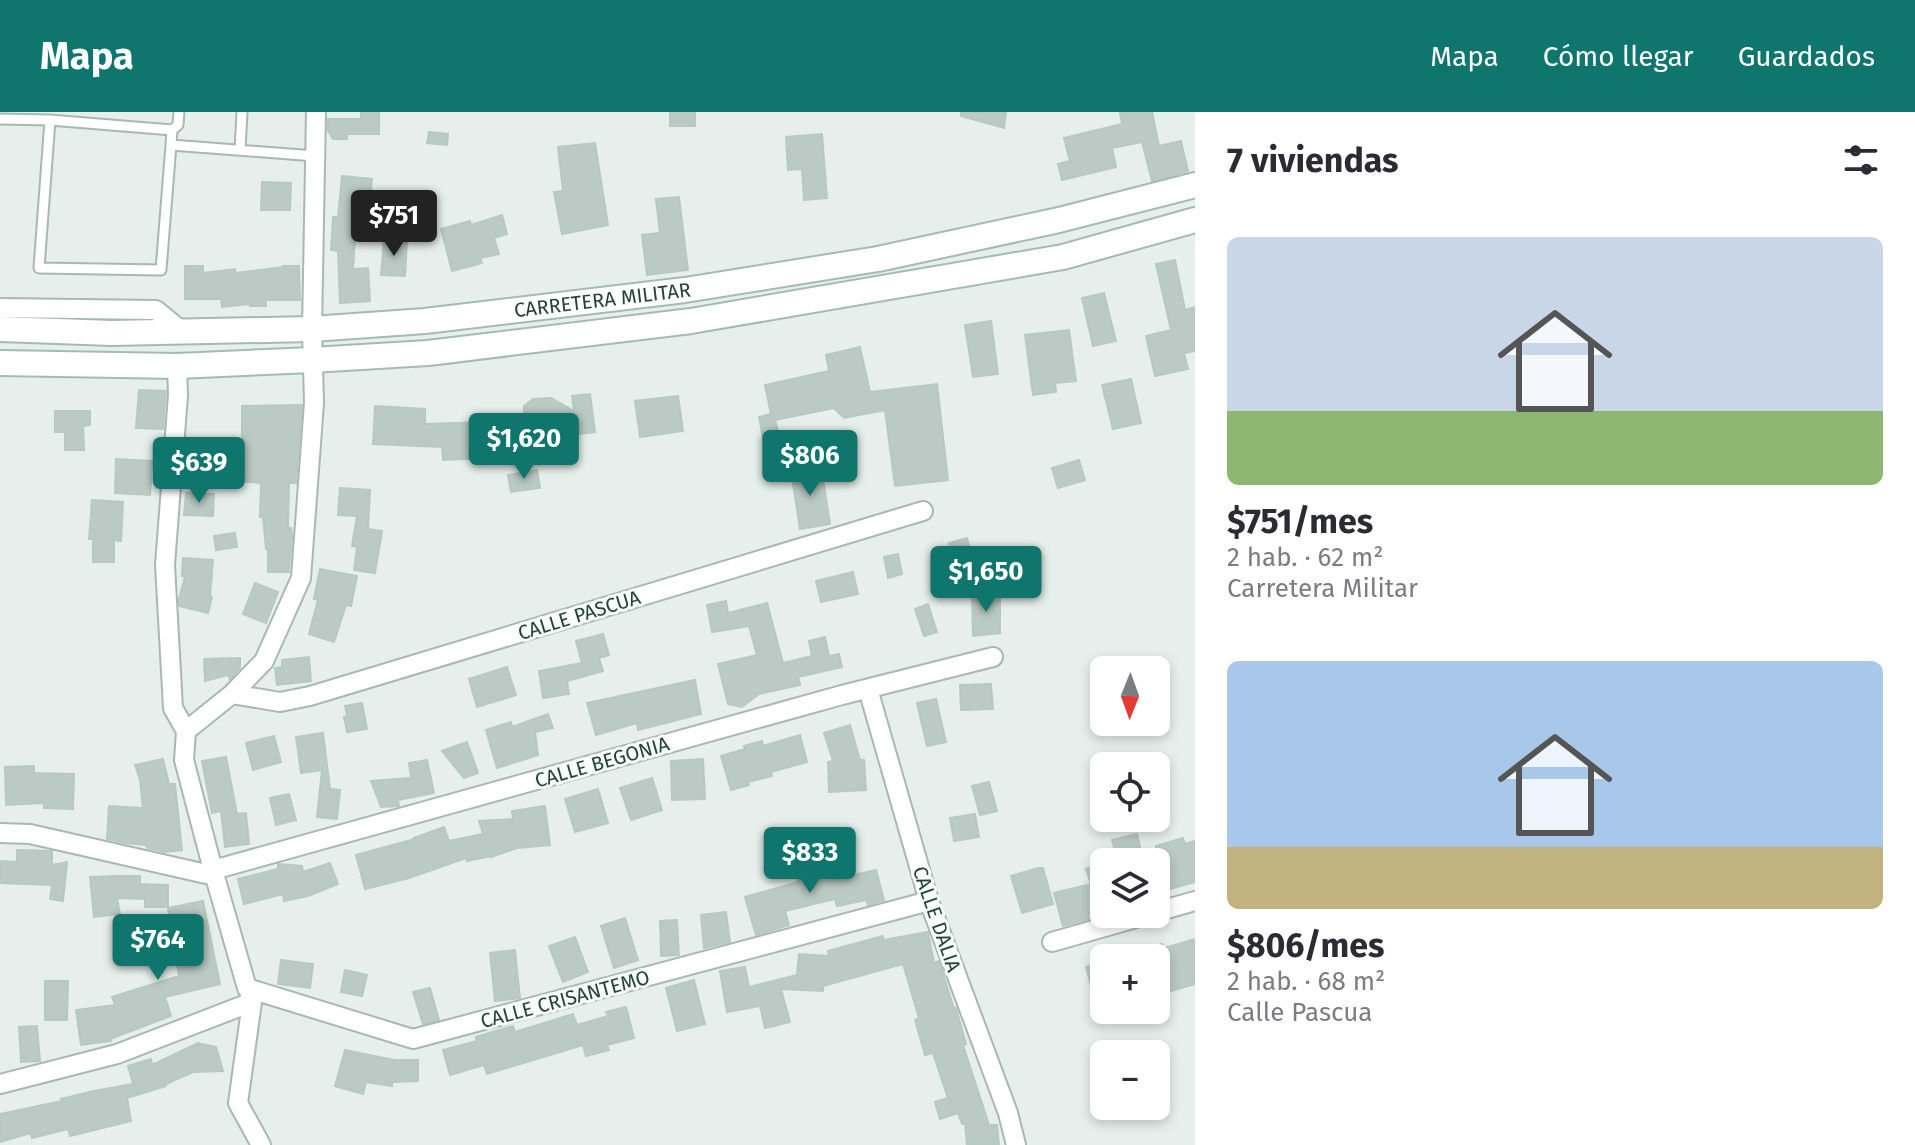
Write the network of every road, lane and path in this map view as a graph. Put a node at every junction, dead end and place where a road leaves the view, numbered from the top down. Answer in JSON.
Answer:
{"nodes":[{"id":1,"x":179,"y":112,"type":"edge"},
{"id":2,"x":242,"y":112,"type":"edge"},
{"id":3,"x":316,"y":112,"type":"edge"},
{"id":4,"x":0,"y":119,"type":"edge"},
{"id":5,"x":50,"y":120,"type":"junction"},
{"id":6,"x":172,"y":130,"type":"junction"},
{"id":7,"x":171,"y":145,"type":"junction"},
{"id":8,"x":240,"y":150,"type":"junction"},
{"id":9,"x":315,"y":156,"type":"junction"},
{"id":10,"x":1195,"y":185,"type":"edge"},
{"id":11,"x":1195,"y":220,"type":"edge"},
{"id":12,"x":0,"y":308,"type":"edge"},
{"id":13,"x":0,"y":329,"type":"edge"},
{"id":14,"x":312,"y":329,"type":"junction"},
{"id":15,"x":183,"y":332,"type":"junction"},
{"id":16,"x":312,"y":360,"type":"junction"},
{"id":17,"x":0,"y":363,"type":"edge"},
{"id":18,"x":177,"y":366,"type":"junction"},
{"id":19,"x":923,"y":511,"type":"dead end"},
{"id":20,"x":993,"y":657,"type":"dead end"},
{"id":21,"x":868,"y":689,"type":"junction"},
{"id":22,"x":232,"y":694,"type":"junction"},
{"id":23,"x":186,"y":731,"type":"junction"},
{"id":24,"x":0,"y":833,"type":"edge"},
{"id":25,"x":214,"y":873,"type":"junction"},
{"id":26,"x":929,"y":901,"type":"junction"},
{"id":27,"x":1195,"y":901,"type":"edge"},
{"id":28,"x":1170,"y":908,"type":"edge"},
{"id":29,"x":1101,"y":928,"type":"edge"},
{"id":30,"x":1052,"y":942,"type":"dead end"},
{"id":31,"x":250,"y":995,"type":"junction"},
{"id":32,"x":0,"y":1084,"type":"edge"},
{"id":33,"x":261,"y":1145,"type":"edge"},
{"id":34,"x":1016,"y":1145,"type":"edge"}],
"edges":[{"from":1,"to":6,"type":"lane"},
{"from":2,"to":8,"type":"lane"},
{"from":3,"to":9,"type":"street"},
{"from":4,"to":5,"type":"lane"},
{"from":5,"to":6,"type":"lane"},
{"from":5,"to":7,"type":"lane"},
{"from":6,"to":7,"type":"lane"},
{"from":7,"to":8,"type":"lane"},
{"from":8,"to":9,"type":"lane"},
{"from":9,"to":14,"type":"street"},
{"from":10,"to":14,"type":"main road","name":"CARRETERA MILITAR"},
{"from":11,"to":16,"type":"main road","name":"CARRETERA MILITAR"},
{"from":12,"to":15,"type":"street"},
{"from":13,"to":15,"type":"main road","name":"CARRETERA MILITAR"},
{"from":14,"to":15,"type":"main road","name":"CARRETERA MILITAR"},
{"from":14,"to":16,"type":"street"},
{"from":16,"to":18,"type":"main road","name":"CARRETERA MILITAR"},
{"from":16,"to":22,"type":"street"},
{"from":17,"to":18,"type":"main road","name":"CARRETERA MILITAR"},
{"from":18,"to":23,"type":"street"},
{"from":19,"to":22,"type":"street","name":"CALLE PASCUA"},
{"from":20,"to":21,"type":"street","name":"CALLE BEGONIA"},
{"from":21,"to":25,"type":"street","name":"CALLE BEGONIA"},
{"from":21,"to":26,"type":"street","name":"CALLE DALIA"},
{"from":22,"to":23,"type":"street"},
{"from":23,"to":25,"type":"street"},
{"from":24,"to":25,"type":"street","name":"CALLE BEGONIA"},
{"from":25,"to":31,"type":"street"},
{"from":26,"to":31,"type":"street","name":"CALLE CRISANTEMO"},
{"from":26,"to":34,"type":"street","name":"CALLE DALIA"},
{"from":27,"to":28,"type":"street"},
{"from":29,"to":30,"type":"street"},
{"from":31,"to":32,"type":"street"},
{"from":31,"to":33,"type":"street"}]}
